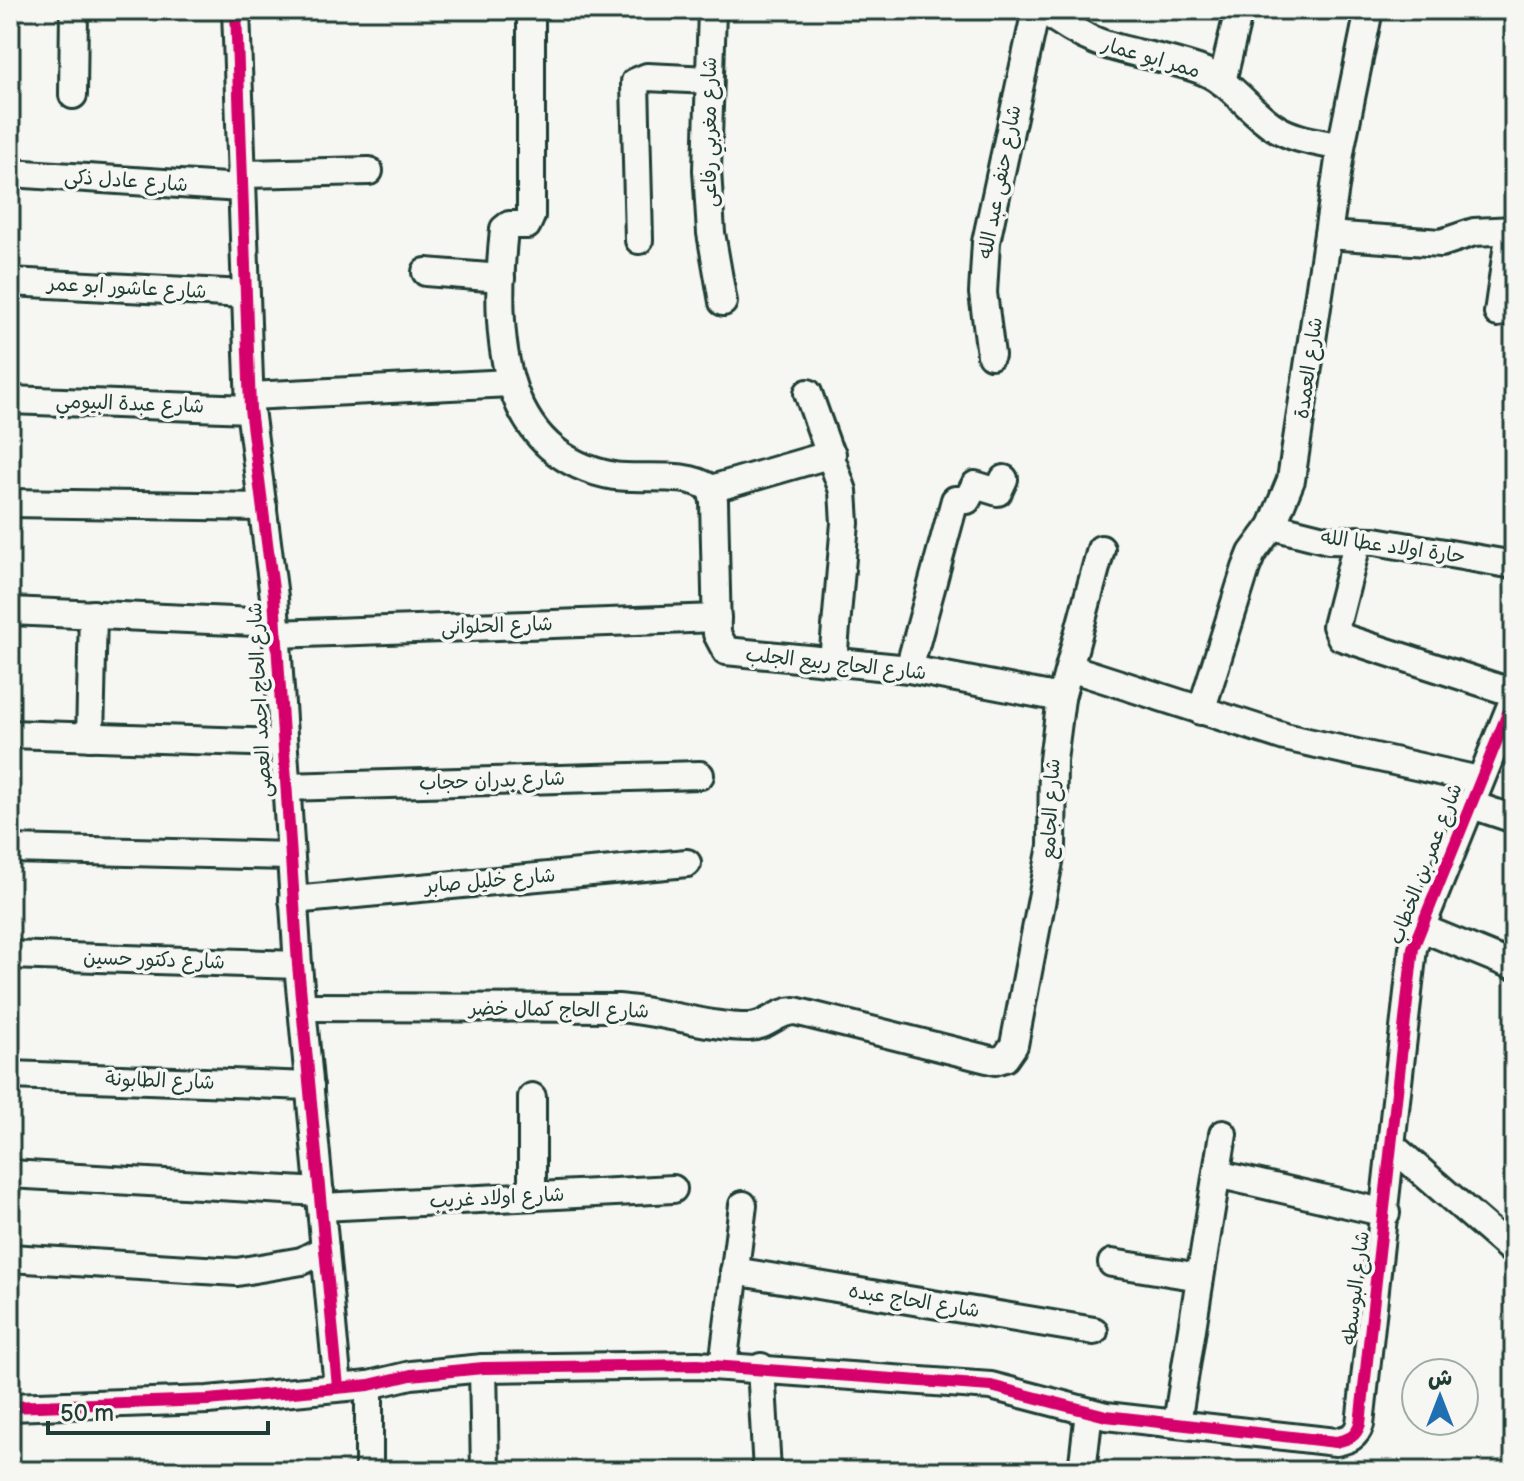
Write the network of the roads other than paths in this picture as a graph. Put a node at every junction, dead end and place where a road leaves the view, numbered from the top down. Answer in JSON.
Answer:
{"nodes":[{"id":1,"x":74,"y":10,"type":"edge"},
{"id":2,"x":236,"y":10,"type":"edge"},
{"id":3,"x":531,"y":10,"type":"edge"},
{"id":4,"x":712,"y":10,"type":"edge"},
{"id":5,"x":1036,"y":10,"type":"edge"},
{"id":6,"x":1044,"y":10,"type":"edge"},
{"id":7,"x":1239,"y":10,"type":"edge"},
{"id":8,"x":1369,"y":10,"type":"edge"},
{"id":9,"x":709,"y":80,"type":"junction"},
{"id":10,"x":1222,"y":82,"type":"junction"},
{"id":11,"x":73,"y":95,"type":"dead end"},
{"id":12,"x":1341,"y":147,"type":"junction"},
{"id":13,"x":369,"y":171,"type":"dead end"},
{"id":14,"x":10,"y":173,"type":"edge"},
{"id":15,"x":241,"y":181,"type":"junction"},
{"id":16,"x":1512,"y":230,"type":"edge"},
{"id":17,"x":1328,"y":235,"type":"junction"},
{"id":18,"x":639,"y":240,"type":"dead end"},
{"id":19,"x":426,"y":272,"type":"dead end"},
{"id":20,"x":501,"y":278,"type":"junction"},
{"id":21,"x":10,"y":282,"type":"edge"},
{"id":22,"x":245,"y":294,"type":"junction"},
{"id":23,"x":723,"y":302,"type":"dead end"},
{"id":24,"x":1498,"y":313,"type":"dead end"},
{"id":25,"x":991,"y":355,"type":"dead end"},
{"id":26,"x":510,"y":383,"type":"junction"},
{"id":27,"x":808,"y":393,"type":"dead end"},
{"id":28,"x":10,"y":400,"type":"edge"},
{"id":29,"x":250,"y":403,"type":"junction"},
{"id":30,"x":832,"y":454,"type":"junction"},
{"id":31,"x":1004,"y":479,"type":"dead end"},
{"id":32,"x":711,"y":489,"type":"junction"},
{"id":33,"x":10,"y":503,"type":"edge"},
{"id":34,"x":263,"y":507,"type":"junction"},
{"id":35,"x":1272,"y":526,"type":"junction"},
{"id":36,"x":1358,"y":540,"type":"junction"},
{"id":37,"x":1101,"y":549,"type":"dead end"},
{"id":38,"x":1514,"y":565,"type":"edge"},
{"id":39,"x":10,"y":611,"type":"edge"},
{"id":40,"x":93,"y":614,"type":"junction"},
{"id":41,"x":717,"y":618,"type":"junction"},
{"id":42,"x":276,"y":628,"type":"junction"},
{"id":43,"x":833,"y":661,"type":"junction"},
{"id":44,"x":1070,"y":668,"type":"junction"},
{"id":45,"x":909,"y":669,"type":"junction"},
{"id":46,"x":1514,"y":695,"type":"edge"},
{"id":47,"x":1061,"y":698,"type":"junction"},
{"id":48,"x":1201,"y":711,"type":"junction"},
{"id":49,"x":10,"y":734,"type":"edge"},
{"id":50,"x":90,"y":737,"type":"junction"},
{"id":51,"x":281,"y":743,"type":"junction"},
{"id":52,"x":700,"y":775,"type":"dead end"},
{"id":53,"x":1479,"y":780,"type":"junction"},
{"id":54,"x":284,"y":787,"type":"junction"},
{"id":55,"x":1469,"y":804,"type":"junction"},
{"id":56,"x":1514,"y":819,"type":"edge"},
{"id":57,"x":10,"y":849,"type":"edge"},
{"id":58,"x":290,"y":856,"type":"junction"},
{"id":59,"x":687,"y":863,"type":"dead end"},
{"id":60,"x":293,"y":900,"type":"junction"},
{"id":61,"x":1419,"y":927,"type":"junction"},
{"id":62,"x":10,"y":955,"type":"edge"},
{"id":63,"x":298,"y":965,"type":"junction"},
{"id":64,"x":1514,"y":966,"type":"edge"},
{"id":65,"x":303,"y":1007,"type":"junction"},
{"id":66,"x":995,"y":1061,"type":"joint"},
{"id":67,"x":10,"y":1075,"type":"edge"},
{"id":68,"x":310,"y":1086,"type":"junction"},
{"id":69,"x":532,"y":1097,"type":"dead end"},
{"id":70,"x":1223,"y":1134,"type":"dead end"},
{"id":71,"x":1392,"y":1146,"type":"junction"},
{"id":72,"x":10,"y":1174,"type":"edge"},
{"id":73,"x":1217,"y":1174,"type":"junction"},
{"id":74,"x":673,"y":1189,"type":"dead end"},
{"id":75,"x":532,"y":1196,"type":"junction"},
{"id":76,"x":321,"y":1199,"type":"junction"},
{"id":77,"x":743,"y":1205,"type":"dead end"},
{"id":78,"x":1386,"y":1213,"type":"junction"},
{"id":79,"x":325,"y":1249,"type":"junction"},
{"id":80,"x":1514,"y":1252,"type":"edge"},
{"id":81,"x":10,"y":1258,"type":"edge"},
{"id":82,"x":1112,"y":1263,"type":"dead end"},
{"id":83,"x":734,"y":1271,"type":"junction"},
{"id":84,"x":1200,"y":1277,"type":"junction"},
{"id":85,"x":1094,"y":1331,"type":"dead end"},
{"id":86,"x":723,"y":1366,"type":"junction"},
{"id":87,"x":761,"y":1367,"type":"junction"},
{"id":88,"x":483,"y":1368,"type":"junction"},
{"id":89,"x":369,"y":1385,"type":"junction"},
{"id":90,"x":338,"y":1387,"type":"junction"},
{"id":91,"x":10,"y":1407,"type":"edge"},
{"id":92,"x":1089,"y":1412,"type":"junction"},
{"id":93,"x":1177,"y":1423,"type":"junction"},
{"id":94,"x":369,"y":1471,"type":"edge"},
{"id":95,"x":485,"y":1471,"type":"edge"},
{"id":96,"x":767,"y":1471,"type":"edge"},
{"id":97,"x":1082,"y":1471,"type":"edge"}],
"edges":[{"from":1,"to":11,"type":"street"},
{"from":2,"to":15,"type":"street","name":"شارع الحاج احمد العصى"},
{"from":3,"to":20,"type":"street"},
{"from":4,"to":9,"type":"street","name":"شارع مغربي رفاعى"},
{"from":5,"to":25,"type":"street","name":"شارع حنفى عبد الله"},
{"from":6,"to":10,"type":"street","name":"ممر ابو عمار"},
{"from":7,"to":10,"type":"street"},
{"from":8,"to":12,"type":"street","name":"شارع العمدة"},
{"from":9,"to":18,"type":"street"},
{"from":9,"to":23,"type":"street","name":"شارع مغربي رفاعى"},
{"from":10,"to":12,"type":"street","name":"ممر ابو عمار"},
{"from":12,"to":17,"type":"street","name":"شارع العمدة"},
{"from":13,"to":15,"type":"street","name":"شارع عادل ذكى"},
{"from":14,"to":15,"type":"street","name":"شارع عادل ذكى"},
{"from":15,"to":22,"type":"street","name":"شارع الحاج احمد العصى"},
{"from":16,"to":17,"type":"street"},
{"from":16,"to":24,"type":"street"},
{"from":17,"to":35,"type":"street","name":"شارع العمدة"},
{"from":19,"to":20,"type":"street"},
{"from":20,"to":26,"type":"street"},
{"from":21,"to":22,"type":"street","name":"شارع عاشور ابو عمر"},
{"from":22,"to":29,"type":"street","name":"شارع الحاج احمد العصى"},
{"from":26,"to":29,"type":"street","name":"شارع عبدة البيومي"},
{"from":26,"to":32,"type":"street"},
{"from":27,"to":30,"type":"street"},
{"from":28,"to":29,"type":"street","name":"شارع عبدة البيومي"},
{"from":29,"to":34,"type":"street","name":"شارع الحاج احمد العصى"},
{"from":30,"to":32,"type":"street"},
{"from":30,"to":43,"type":"street"},
{"from":31,"to":45,"type":"street"},
{"from":32,"to":41,"type":"street","name":"شارع الحاج ربيع الجلب"},
{"from":33,"to":34,"type":"street"},
{"from":34,"to":42,"type":"street","name":"شارع الحاج احمد العصى"},
{"from":35,"to":36,"type":"street","name":"حارة اولاد عطا الله"},
{"from":35,"to":48,"type":"street","name":"شارع العمدة"},
{"from":36,"to":38,"type":"street","name":"حارة اولاد عطا الله"},
{"from":36,"to":46,"type":"street"},
{"from":37,"to":44,"type":"street","name":"شارع الجامع"},
{"from":39,"to":40,"type":"street","name":"شارع الحلوانى"},
{"from":40,"to":42,"type":"street","name":"شارع الحلوانى"},
{"from":40,"to":50,"type":"street"},
{"from":41,"to":42,"type":"street","name":"شارع الحلوانى"},
{"from":41,"to":43,"type":"street","name":"شارع الحاج ربيع الجلب"},
{"from":42,"to":51,"type":"street","name":"شارع الحاج احمد العصى"},
{"from":43,"to":45,"type":"street","name":"شارع الحاج ربيع الجلب"},
{"from":44,"to":47,"type":"street","name":"شارع الجامع"},
{"from":44,"to":48,"type":"street"},
{"from":45,"to":47,"type":"street","name":"شارع الحاج ربيع الجلب"},
{"from":46,"to":53,"type":"street","name":"شارع عمر بن الخطاب"},
{"from":47,"to":66,"type":"street","name":"شارع الجامع"},
{"from":48,"to":53,"type":"street"},
{"from":49,"to":50,"type":"street"},
{"from":50,"to":51,"type":"street"},
{"from":51,"to":54,"type":"street","name":"شارع الحاج احمد العصى"},
{"from":52,"to":54,"type":"street","name":"شارع بدران حجاب"},
{"from":53,"to":55,"type":"street","name":"شارع عمر بن الخطاب"},
{"from":54,"to":58,"type":"street","name":"شارع الحاج احمد العصى"},
{"from":55,"to":56,"type":"street"},
{"from":55,"to":61,"type":"street","name":"شارع عمر بن الخطاب"},
{"from":57,"to":58,"type":"street"},
{"from":58,"to":60,"type":"street","name":"شارع الحاج احمد العصى"},
{"from":59,"to":60,"type":"street","name":"شارع خليل صابر"},
{"from":60,"to":63,"type":"street","name":"شارع الحاج احمد العصى"},
{"from":61,"to":64,"type":"street"},
{"from":61,"to":71,"type":"street","name":"شارع عمر بن الخطاب"},
{"from":62,"to":63,"type":"street","name":"شارع دكتور حسين"},
{"from":63,"to":65,"type":"street","name":"شارع الحاج احمد العصى"},
{"from":65,"to":66,"type":"street","name":"شارع الحاج كمال خضر"},
{"from":65,"to":68,"type":"street","name":"شارع الحاج احمد العصى"},
{"from":67,"to":68,"type":"street","name":"شارع الطابونة"},
{"from":68,"to":76,"type":"street","name":"شارع الحاج احمد العصى"},
{"from":69,"to":75,"type":"street"},
{"from":70,"to":73,"type":"street"},
{"from":71,"to":78,"type":"street","name":"شارع البوسطه"},
{"from":71,"to":80,"type":"street"},
{"from":72,"to":76,"type":"street","name":"شارع اولاد غريب"},
{"from":73,"to":78,"type":"street"},
{"from":73,"to":84,"type":"street"},
{"from":74,"to":75,"type":"street","name":"شارع اولاد غريب"},
{"from":75,"to":76,"type":"street","name":"شارع اولاد غريب"},
{"from":76,"to":79,"type":"street","name":"شارع الحاج احمد العصى"},
{"from":77,"to":83,"type":"street"},
{"from":78,"to":93,"type":"street","name":"شارع البوسطه"},
{"from":79,"to":81,"type":"street"},
{"from":79,"to":90,"type":"street","name":"شارع الحاج احمد العصى"},
{"from":82,"to":84,"type":"street"},
{"from":83,"to":85,"type":"street","name":"شارع الحاج عبده"},
{"from":83,"to":86,"type":"street"},
{"from":84,"to":93,"type":"street"},
{"from":86,"to":87,"type":"street"},
{"from":86,"to":88,"type":"street"},
{"from":87,"to":92,"type":"street"},
{"from":87,"to":96,"type":"street"},
{"from":88,"to":89,"type":"street"},
{"from":88,"to":95,"type":"street"},
{"from":89,"to":90,"type":"street"},
{"from":89,"to":94,"type":"street"},
{"from":90,"to":91,"type":"street"},
{"from":92,"to":93,"type":"street"},
{"from":92,"to":97,"type":"street"}]}
